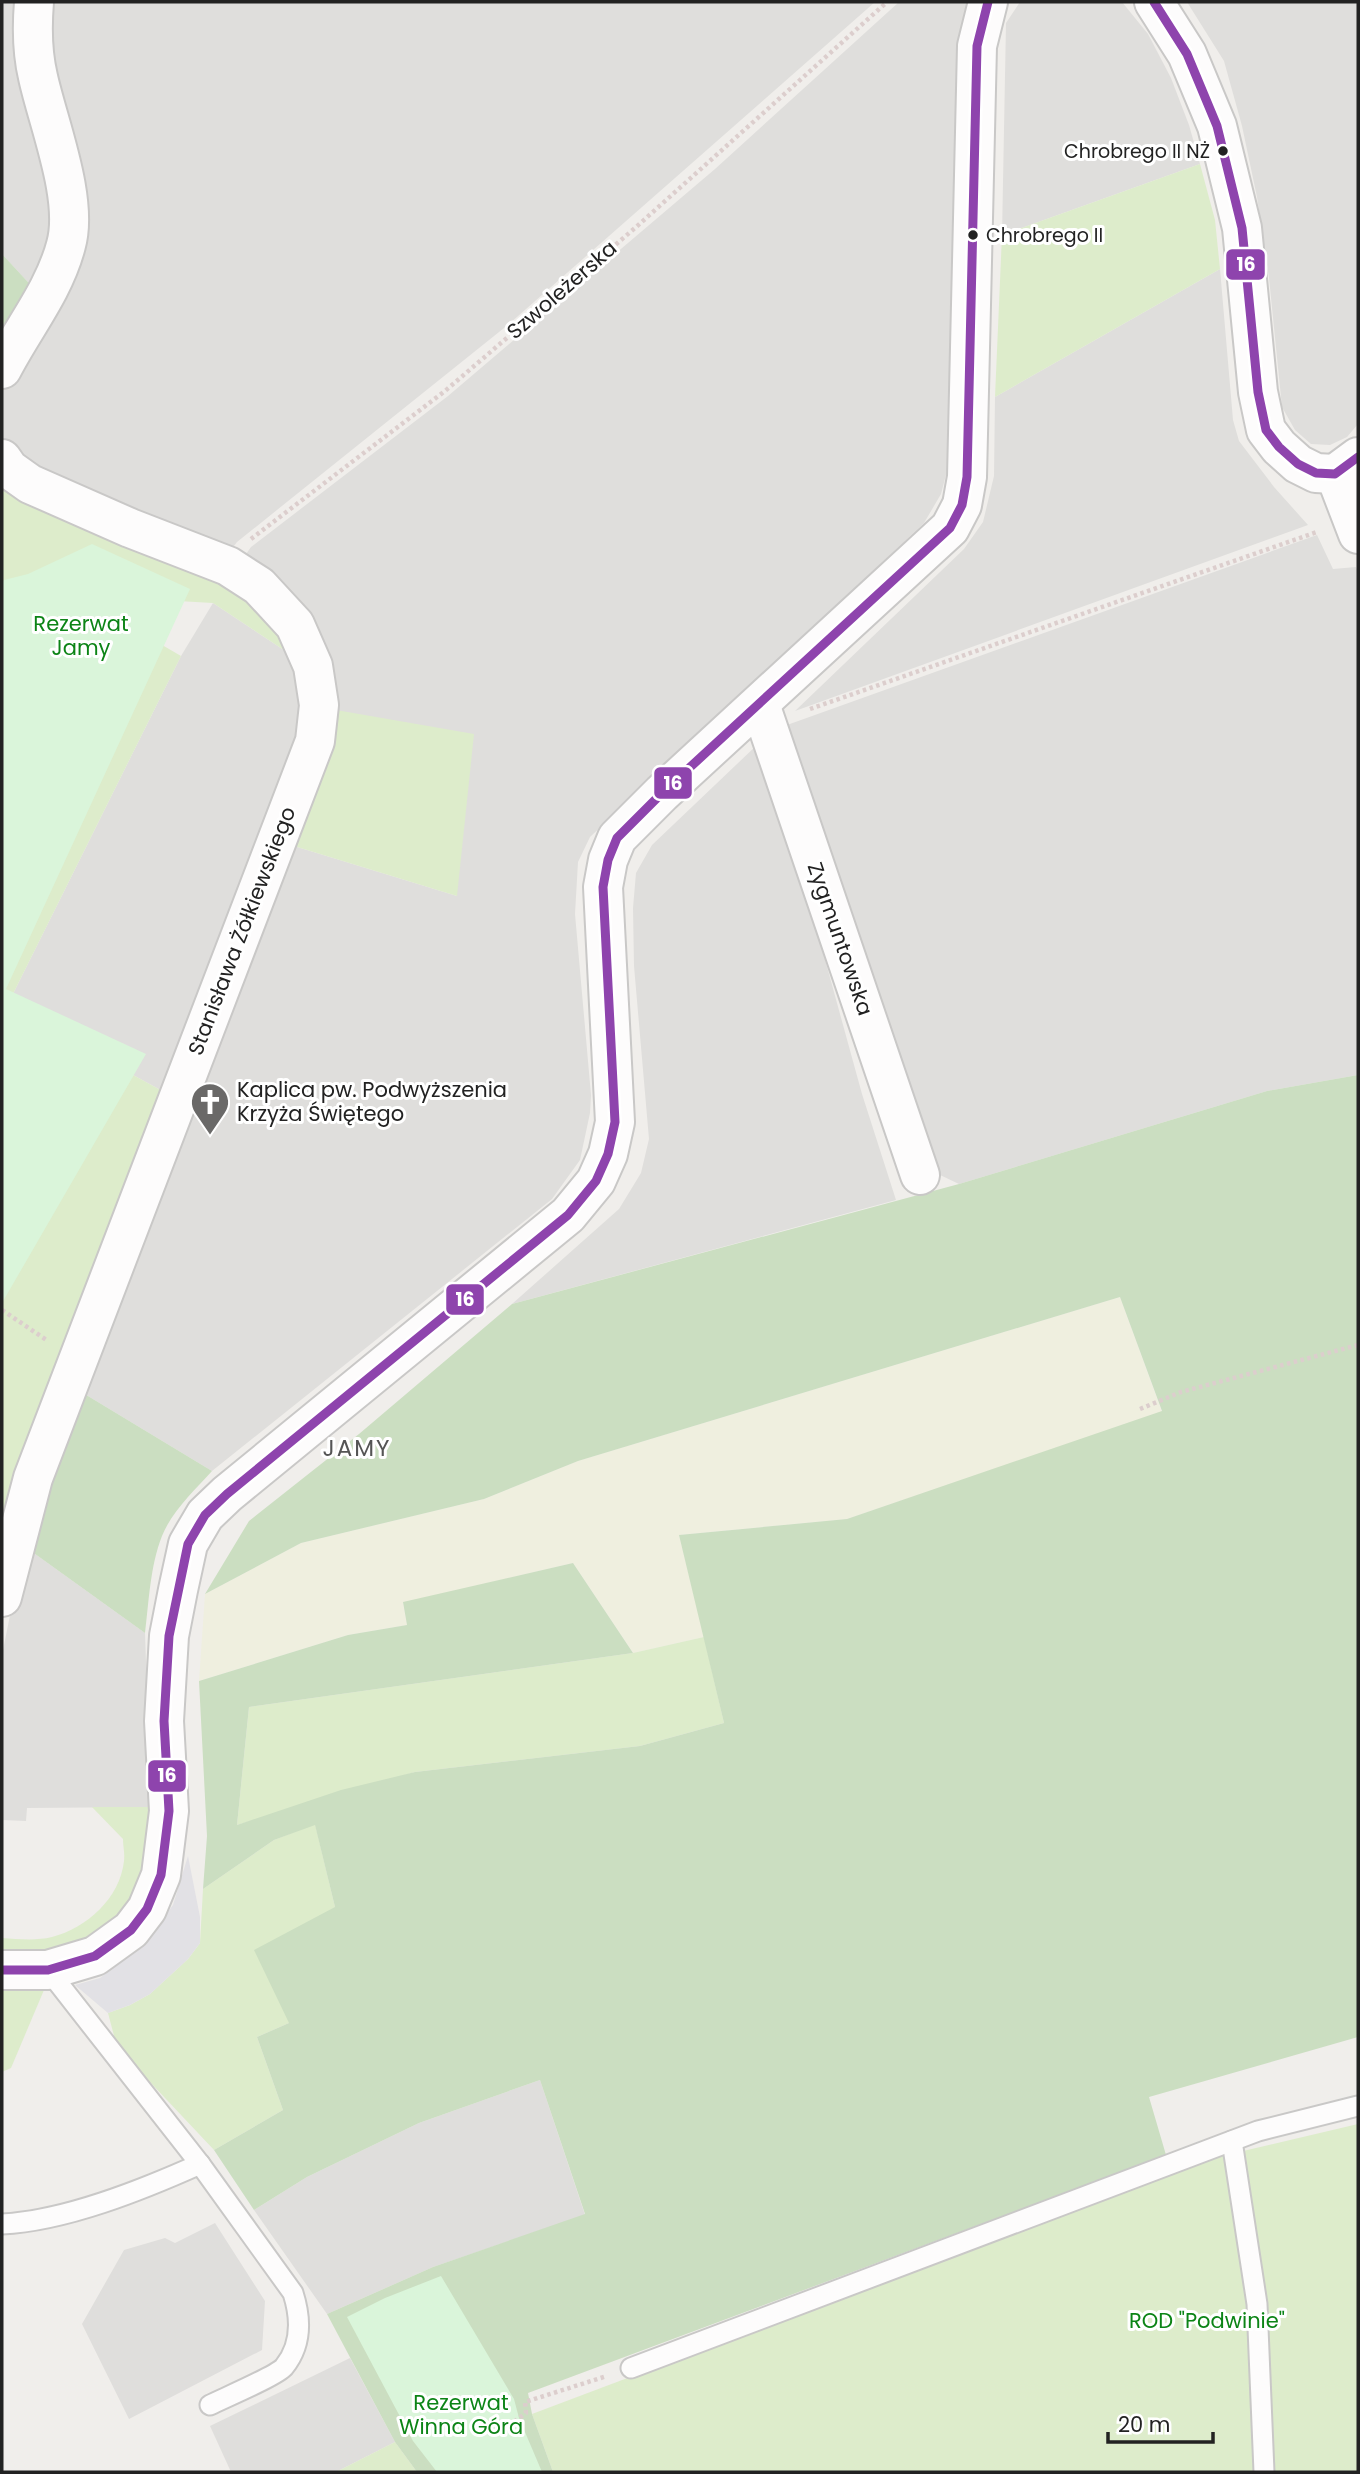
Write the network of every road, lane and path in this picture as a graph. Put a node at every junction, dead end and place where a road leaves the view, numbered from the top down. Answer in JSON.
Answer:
{"nodes":[{"id":1,"x":34,"y":2,"type":"edge"},
{"id":2,"x":887,"y":2,"type":"edge"},
{"id":3,"x":988,"y":2,"type":"edge"},
{"id":4,"x":1154,"y":2,"type":"edge"},
{"id":5,"x":2,"y":369,"type":"edge"},
{"id":6,"x":2,"y":459,"type":"edge"},
{"id":7,"x":1346,"y":465,"type":"edge"},
{"id":8,"x":1340,"y":532,"type":"edge"},
{"id":9,"x":228,"y":566,"type":"junction"},
{"id":10,"x":760,"y":704,"type":"junction"},
{"id":11,"x":805,"y":711,"type":"dead end"},
{"id":12,"x":920,"y":1175,"type":"dead end"},
{"id":13,"x":2,"y":1310,"type":"edge"},
{"id":14,"x":1358,"y":1345,"type":"edge"},
{"id":15,"x":82,"y":1353,"type":"junction"},
{"id":16,"x":1140,"y":1409,"type":"dead end"},
{"id":17,"x":2,"y":1597,"type":"edge"},
{"id":18,"x":2,"y":1970,"type":"edge"},
{"id":19,"x":48,"y":1970,"type":"junction"},
{"id":20,"x":1358,"y":2106,"type":"edge"},
{"id":21,"x":1232,"y":2141,"type":"junction"},
{"id":22,"x":200,"y":2164,"type":"junction"},
{"id":23,"x":2,"y":2224,"type":"edge"},
{"id":24,"x":631,"y":2368,"type":"joint"},
{"id":25,"x":210,"y":2405,"type":"dead end"},
{"id":26,"x":503,"y":2430,"type":"dead end"},
{"id":27,"x":1264,"y":2472,"type":"edge"}],
"edges":[{"from":1,"to":5,"type":"street"},
{"from":2,"to":9,"type":"path","name":"Szwoleżerska"},
{"from":3,"to":10,"type":"street"},
{"from":4,"to":7,"type":"street"},
{"from":6,"to":9,"type":"street","name":"Stanisława Żółkiewskiego"},
{"from":7,"to":8,"type":"street"},
{"from":8,"to":11,"type":"path"},
{"from":9,"to":15,"type":"street","name":"Stanisława Żółkiewskiego"},
{"from":10,"to":12,"type":"street","name":"Zygmuntowska"},
{"from":10,"to":19,"type":"street"},
{"from":13,"to":15,"type":"path"},
{"from":14,"to":16,"type":"path"},
{"from":15,"to":17,"type":"street","name":"Stanisława Żółkiewskiego"},
{"from":18,"to":19,"type":"street"},
{"from":19,"to":22,"type":"lane"},
{"from":20,"to":21,"type":"lane"},
{"from":21,"to":24,"type":"lane"},
{"from":21,"to":27,"type":"lane"},
{"from":22,"to":23,"type":"lane"},
{"from":22,"to":25,"type":"lane"},
{"from":24,"to":26,"type":"path"}]}
